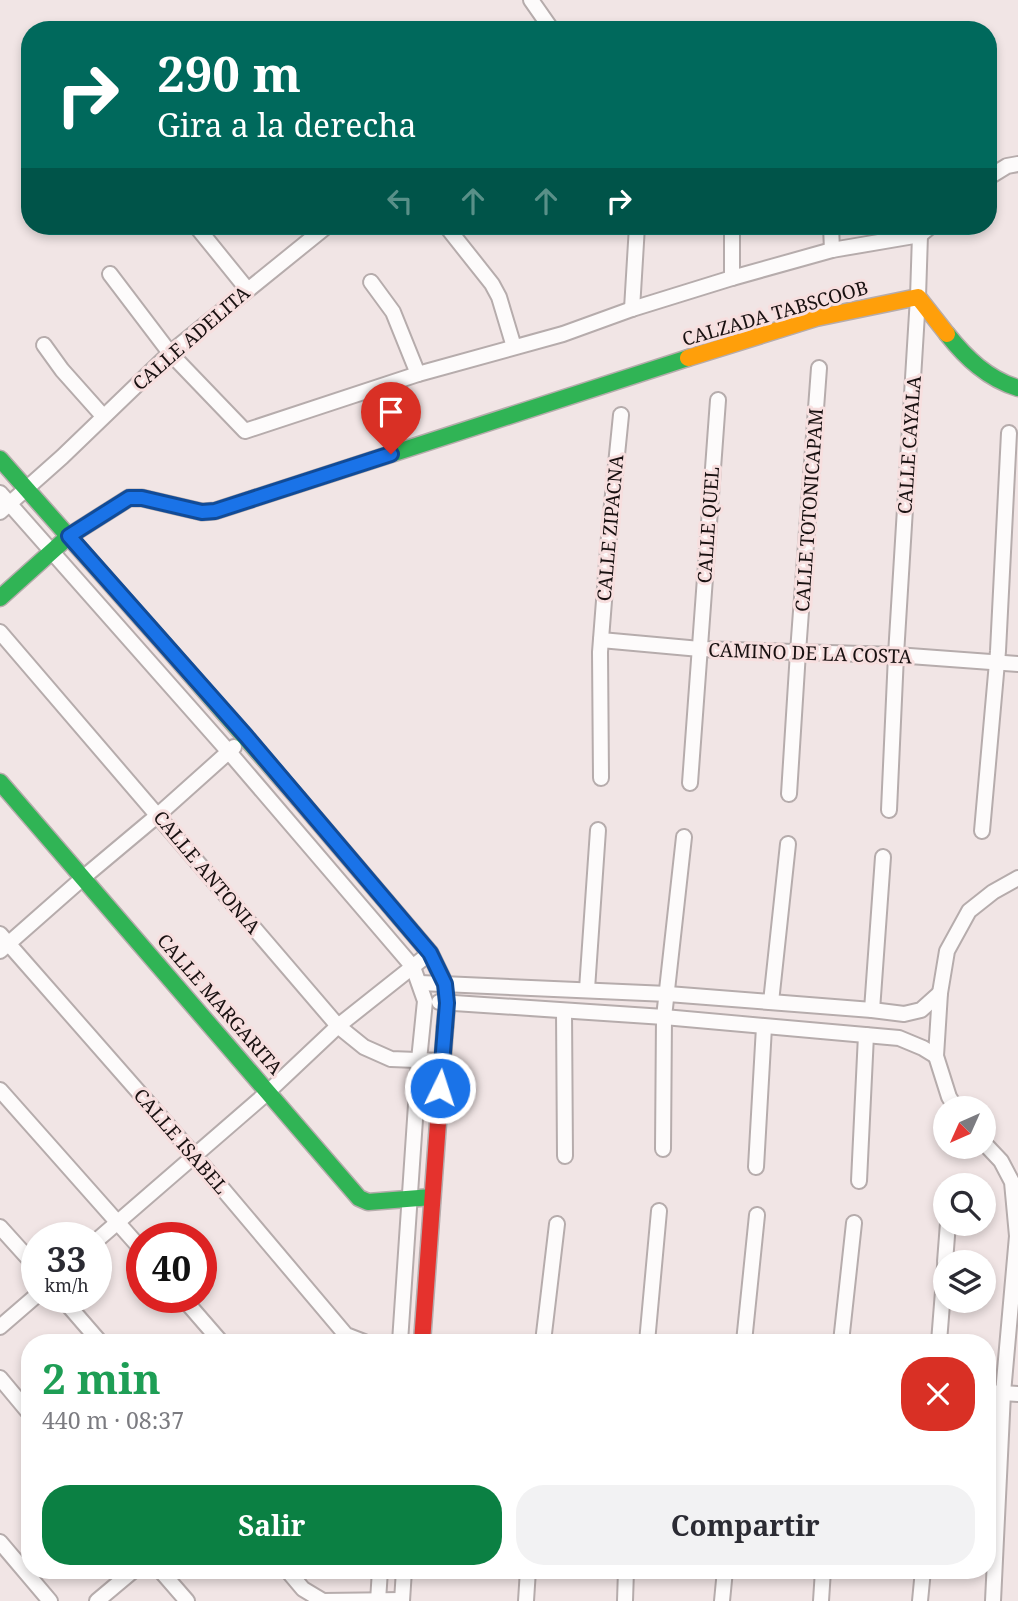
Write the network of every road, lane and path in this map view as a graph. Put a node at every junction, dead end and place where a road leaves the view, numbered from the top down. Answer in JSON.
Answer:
{"nodes":[{"id":1,"x":531,"y":0,"type":"edge"},
{"id":2,"x":546,"y":21,"type":"edge"},
{"id":3,"x":1018,"y":164,"type":"edge"},
{"id":4,"x":997,"y":172,"type":"edge"},
{"id":5,"x":203,"y":235,"type":"edge"},
{"id":6,"x":312,"y":235,"type":"edge"},
{"id":7,"x":453,"y":235,"type":"edge"},
{"id":8,"x":636,"y":235,"type":"edge"},
{"id":9,"x":732,"y":235,"type":"edge"},
{"id":10,"x":831,"y":235,"type":"edge"},
{"id":11,"x":905,"y":235,"type":"edge"},
{"id":12,"x":925,"y":235,"type":"edge"},
{"id":13,"x":832,"y":250,"type":"junction"},
{"id":14,"x":110,"y":274,"type":"dead end"},
{"id":15,"x":732,"y":278,"type":"junction"},
{"id":16,"x":371,"y":282,"type":"dead end"},
{"id":17,"x":247,"y":289,"type":"junction"},
{"id":18,"x":918,"y":297,"type":"junction"},
{"id":19,"x":632,"y":309,"type":"junction"},
{"id":20,"x":44,"y":345,"type":"dead end"},
{"id":21,"x":514,"y":348,"type":"junction"},
{"id":22,"x":170,"y":353,"type":"junction"},
{"id":23,"x":819,"y":368,"type":"dead end"},
{"id":24,"x":418,"y":373,"type":"junction"},
{"id":25,"x":1018,"y":388,"type":"edge"},
{"id":26,"x":718,"y":400,"type":"dead end"},
{"id":27,"x":621,"y":415,"type":"dead end"},
{"id":28,"x":103,"y":416,"type":"junction"},
{"id":29,"x":1009,"y":433,"type":"dead end"},
{"id":30,"x":0,"y":459,"type":"edge"},
{"id":31,"x":27,"y":489,"type":"junction"},
{"id":32,"x":3,"y":503,"type":"edge"},
{"id":33,"x":69,"y":536,"type":"junction"},
{"id":34,"x":51,"y":552,"type":"junction"},
{"id":35,"x":0,"y":598,"type":"edge"},
{"id":36,"x":0,"y":632,"type":"edge"},
{"id":37,"x":601,"y":640,"type":"junction"},
{"id":38,"x":700,"y":649,"type":"junction"},
{"id":39,"x":798,"y":652,"type":"junction"},
{"id":40,"x":896,"y":655,"type":"junction"},
{"id":41,"x":996,"y":662,"type":"junction"},
{"id":42,"x":1018,"y":664,"type":"edge"},
{"id":43,"x":246,"y":736,"type":"junction"},
{"id":44,"x":229,"y":752,"type":"junction"},
{"id":45,"x":601,"y":778,"type":"dead end"},
{"id":46,"x":0,"y":782,"type":"edge"},
{"id":47,"x":690,"y":783,"type":"dead end"},
{"id":48,"x":789,"y":794,"type":"dead end"},
{"id":49,"x":888,"y":810,"type":"dead end"},
{"id":50,"x":158,"y":815,"type":"junction"},
{"id":51,"x":598,"y":830,"type":"dead end"},
{"id":52,"x":982,"y":831,"type":"dead end"},
{"id":53,"x":684,"y":837,"type":"dead end"},
{"id":54,"x":788,"y":844,"type":"dead end"},
{"id":55,"x":883,"y":857,"type":"dead end"},
{"id":56,"x":84,"y":877,"type":"junction"},
{"id":57,"x":1018,"y":878,"type":"edge"},
{"id":58,"x":993,"y":892,"type":"junction"},
{"id":59,"x":1018,"y":892,"type":"edge"},
{"id":60,"x":3,"y":943,"type":"edge"},
{"id":61,"x":430,"y":953,"type":"junction"},
{"id":62,"x":413,"y":967,"type":"junction"},
{"id":63,"x":419,"y":983,"type":"junction"},
{"id":64,"x":445,"y":984,"type":"junction"},
{"id":65,"x":587,"y":989,"type":"junction"},
{"id":66,"x":940,"y":993,"type":"junction"},
{"id":67,"x":668,"y":994,"type":"junction"},
{"id":68,"x":425,"y":1001,"type":"junction"},
{"id":69,"x":771,"y":1002,"type":"junction"},
{"id":70,"x":447,"y":1003,"type":"junction"},
{"id":71,"x":872,"y":1010,"type":"junction"},
{"id":72,"x":564,"y":1011,"type":"junction"},
{"id":73,"x":664,"y":1017,"type":"junction"},
{"id":74,"x":338,"y":1026,"type":"junction"},
{"id":75,"x":764,"y":1027,"type":"junction"},
{"id":76,"x":866,"y":1035,"type":"junction"},
{"id":77,"x":936,"y":1056,"type":"junction"},
{"id":78,"x":419,"y":1060,"type":"junction"},
{"id":79,"x":442,"y":1061,"type":"junction"},
{"id":80,"x":0,"y":1090,"type":"edge"},
{"id":81,"x":268,"y":1092,"type":"junction"},
{"id":82,"x":949,"y":1096,"type":"edge"},
{"id":83,"x":663,"y":1149,"type":"dead end"},
{"id":84,"x":194,"y":1156,"type":"junction"},
{"id":85,"x":565,"y":1156,"type":"dead end"},
{"id":86,"x":996,"y":1156,"type":"edge"},
{"id":87,"x":756,"y":1167,"type":"dead end"},
{"id":88,"x":859,"y":1181,"type":"dead end"},
{"id":89,"x":432,"y":1197,"type":"junction"},
{"id":90,"x":410,"y":1199,"type":"junction"},
{"id":91,"x":659,"y":1211,"type":"dead end"},
{"id":92,"x":757,"y":1215,"type":"dead end"},
{"id":93,"x":117,"y":1222,"type":"junction"},
{"id":94,"x":854,"y":1223,"type":"dead end"},
{"id":95,"x":557,"y":1224,"type":"dead end"},
{"id":96,"x":0,"y":1227,"type":"edge"},
{"id":97,"x":112,"y":1227,"type":"edge"},
{"id":98,"x":126,"y":1232,"type":"edge"},
{"id":99,"x":1017,"y":1236,"type":"edge"},
{"id":100,"x":21,"y":1250,"type":"edge"},
{"id":101,"x":21,"y":1309,"type":"edge"},
{"id":102,"x":75,"y":1313,"type":"edge"},
{"id":103,"x":196,"y":1313,"type":"edge"},
{"id":104,"x":941,"y":1313,"type":"edge"},
{"id":105,"x":0,"y":1328,"type":"edge"},
{"id":106,"x":93,"y":1334,"type":"edge"},
{"id":107,"x":214,"y":1334,"type":"edge"},
{"id":108,"x":345,"y":1334,"type":"edge"},
{"id":109,"x":401,"y":1334,"type":"edge"},
{"id":110,"x":423,"y":1334,"type":"edge"},
{"id":111,"x":544,"y":1334,"type":"edge"},
{"id":112,"x":647,"y":1334,"type":"edge"},
{"id":113,"x":745,"y":1334,"type":"edge"},
{"id":114,"x":842,"y":1334,"type":"edge"},
{"id":115,"x":940,"y":1334,"type":"edge"},
{"id":116,"x":0,"y":1378,"type":"edge"},
{"id":117,"x":996,"y":1393,"type":"edge"},
{"id":118,"x":1003,"y":1393,"type":"junction"},
{"id":119,"x":1018,"y":1394,"type":"edge"},
{"id":120,"x":21,"y":1403,"type":"edge"},
{"id":121,"x":996,"y":1539,"type":"edge"},
{"id":122,"x":0,"y":1542,"type":"edge"},
{"id":123,"x":21,"y":1567,"type":"edge"},
{"id":124,"x":31,"y":1579,"type":"edge"},
{"id":125,"x":123,"y":1579,"type":"edge"},
{"id":126,"x":168,"y":1579,"type":"edge"},
{"id":127,"x":295,"y":1579,"type":"edge"},
{"id":128,"x":379,"y":1579,"type":"edge"},
{"id":129,"x":403,"y":1579,"type":"edge"},
{"id":130,"x":527,"y":1579,"type":"edge"},
{"id":131,"x":626,"y":1579,"type":"edge"},
{"id":132,"x":724,"y":1579,"type":"edge"},
{"id":133,"x":822,"y":1579,"type":"edge"},
{"id":134,"x":922,"y":1579,"type":"edge"},
{"id":135,"x":994,"y":1579,"type":"edge"},
{"id":136,"x":50,"y":1601,"type":"edge"},
{"id":137,"x":97,"y":1601,"type":"edge"},
{"id":138,"x":187,"y":1601,"type":"edge"},
{"id":139,"x":378,"y":1601,"type":"edge"},
{"id":140,"x":402,"y":1601,"type":"edge"},
{"id":141,"x":526,"y":1601,"type":"edge"},
{"id":142,"x":625,"y":1601,"type":"edge"},
{"id":143,"x":722,"y":1601,"type":"edge"},
{"id":144,"x":821,"y":1601,"type":"edge"},
{"id":145,"x":920,"y":1601,"type":"edge"},
{"id":146,"x":993,"y":1601,"type":"edge"}],
"edges":[{"from":1,"to":2,"type":"street"},
{"from":3,"to":4,"type":"street"},
{"from":5,"to":17,"type":"street"},
{"from":6,"to":17,"type":"street","name":"CALLE ADELITA"},
{"from":7,"to":21,"type":"street"},
{"from":8,"to":19,"type":"street"},
{"from":9,"to":15,"type":"street"},
{"from":10,"to":13,"type":"street"},
{"from":11,"to":13,"type":"street"},
{"from":12,"to":18,"type":"street","name":"CALLE CAYALA"},
{"from":13,"to":15,"type":"street"},
{"from":14,"to":22,"type":"street"},
{"from":15,"to":19,"type":"street"},
{"from":16,"to":24,"type":"street"},
{"from":17,"to":22,"type":"street","name":"CALLE ADELITA"},
{"from":18,"to":25,"type":"street"},
{"from":18,"to":33,"type":"street","name":"CALZADA TABSCOOB"},
{"from":18,"to":40,"type":"street","name":"CALLE CAYALA"},
{"from":19,"to":21,"type":"street"},
{"from":20,"to":28,"type":"street"},
{"from":21,"to":24,"type":"street"},
{"from":22,"to":24,"type":"street"},
{"from":22,"to":28,"type":"street","name":"CALLE ADELITA"},
{"from":23,"to":39,"type":"street","name":"CALLE TOTONICAPAM"},
{"from":26,"to":38,"type":"street","name":"CALLE QUEL"},
{"from":27,"to":37,"type":"street","name":"CALLE ZIPACNA"},
{"from":28,"to":31,"type":"street","name":"CALLE ADELITA"},
{"from":29,"to":41,"type":"street"},
{"from":30,"to":31,"type":"street"},
{"from":31,"to":32,"type":"street","name":"CALLE ADELITA"},
{"from":31,"to":33,"type":"street"},
{"from":32,"to":34,"type":"street"},
{"from":33,"to":34,"type":"street","name":"CALZADA TABSCOOB"},
{"from":33,"to":43,"type":"street"},
{"from":34,"to":35,"type":"street","name":"CALZADA TABSCOOB"},
{"from":34,"to":44,"type":"street"},
{"from":36,"to":50,"type":"street","name":"CALLE ANTONIA"},
{"from":37,"to":38,"type":"street","name":"CAMINO DE LA COSTA"},
{"from":37,"to":45,"type":"street","name":"CALLE ZIPACNA"},
{"from":38,"to":39,"type":"street","name":"CAMINO DE LA COSTA"},
{"from":38,"to":47,"type":"street","name":"CALLE QUEL"},
{"from":39,"to":40,"type":"street","name":"CAMINO DE LA COSTA"},
{"from":39,"to":48,"type":"street","name":"CALLE TOTONICAPAM"},
{"from":40,"to":41,"type":"street","name":"CAMINO DE LA COSTA"},
{"from":40,"to":49,"type":"street","name":"CALLE CAYALA"},
{"from":41,"to":42,"type":"street","name":"CAMINO DE LA COSTA"},
{"from":41,"to":52,"type":"street"},
{"from":43,"to":44,"type":"street"},
{"from":43,"to":61,"type":"street"},
{"from":44,"to":50,"type":"street"},
{"from":44,"to":62,"type":"street"},
{"from":46,"to":56,"type":"street","name":"CALLE MARGARITA"},
{"from":50,"to":56,"type":"street"},
{"from":50,"to":74,"type":"street","name":"CALLE ANTONIA"},
{"from":51,"to":65,"type":"street"},
{"from":53,"to":67,"type":"street"},
{"from":54,"to":69,"type":"street"},
{"from":55,"to":71,"type":"street"},
{"from":56,"to":60,"type":"street"},
{"from":56,"to":81,"type":"street","name":"CALLE MARGARITA"},
{"from":57,"to":58,"type":"street"},
{"from":58,"to":59,"type":"street"},
{"from":58,"to":66,"type":"street"},
{"from":60,"to":84,"type":"street","name":"CALLE ISABEL"},
{"from":61,"to":62,"type":"street"},
{"from":61,"to":64,"type":"street"},
{"from":62,"to":63,"type":"street"},
{"from":62,"to":74,"type":"street"},
{"from":63,"to":64,"type":"street"},
{"from":63,"to":68,"type":"street"},
{"from":64,"to":65,"type":"street"},
{"from":64,"to":70,"type":"street"},
{"from":65,"to":67,"type":"street"},
{"from":66,"to":71,"type":"street"},
{"from":66,"to":77,"type":"street"},
{"from":67,"to":69,"type":"street"},
{"from":67,"to":73,"type":"street"},
{"from":68,"to":70,"type":"street"},
{"from":68,"to":78,"type":"street"},
{"from":69,"to":71,"type":"street"},
{"from":70,"to":72,"type":"street"},
{"from":70,"to":79,"type":"street"},
{"from":72,"to":73,"type":"street"},
{"from":72,"to":85,"type":"street"},
{"from":73,"to":75,"type":"street"},
{"from":73,"to":83,"type":"street"},
{"from":74,"to":78,"type":"street","name":"CALLE ANTONIA"},
{"from":74,"to":81,"type":"street"},
{"from":75,"to":76,"type":"street"},
{"from":75,"to":87,"type":"street"},
{"from":76,"to":77,"type":"street"},
{"from":76,"to":88,"type":"street"},
{"from":77,"to":82,"type":"street"},
{"from":78,"to":79,"type":"street","name":"CALLE ANTONIA"},
{"from":78,"to":90,"type":"street"},
{"from":79,"to":89,"type":"street"},
{"from":80,"to":93,"type":"street"},
{"from":81,"to":84,"type":"street"},
{"from":81,"to":90,"type":"street","name":"CALLE MARGARITA"},
{"from":84,"to":93,"type":"street"},
{"from":84,"to":108,"type":"street","name":"CALLE ISABEL"},
{"from":86,"to":99,"type":"street"},
{"from":89,"to":90,"type":"street","name":"CALLE MARGARITA"},
{"from":89,"to":110,"type":"street"},
{"from":90,"to":109,"type":"street"},
{"from":91,"to":112,"type":"street"},
{"from":92,"to":113,"type":"street"},
{"from":93,"to":97,"type":"street"},
{"from":93,"to":98,"type":"street"},
{"from":94,"to":114,"type":"street"},
{"from":95,"to":111,"type":"street"},
{"from":96,"to":100,"type":"street"},
{"from":99,"to":118,"type":"street"},
{"from":101,"to":105,"type":"street"},
{"from":102,"to":106,"type":"street"},
{"from":103,"to":107,"type":"street"},
{"from":104,"to":115,"type":"street"},
{"from":116,"to":120,"type":"street"},
{"from":117,"to":118,"type":"street"},
{"from":118,"to":119,"type":"street"},
{"from":118,"to":121,"type":"street"},
{"from":122,"to":123,"type":"street"},
{"from":124,"to":136,"type":"street"},
{"from":125,"to":137,"type":"street"},
{"from":126,"to":138,"type":"street"},
{"from":127,"to":139,"type":"street"},
{"from":128,"to":139,"type":"street"},
{"from":129,"to":140,"type":"street"},
{"from":130,"to":141,"type":"street"},
{"from":131,"to":142,"type":"street"},
{"from":132,"to":143,"type":"street"},
{"from":133,"to":144,"type":"street"},
{"from":134,"to":145,"type":"street"},
{"from":135,"to":146,"type":"street"},
{"from":139,"to":140,"type":"street"}]}
